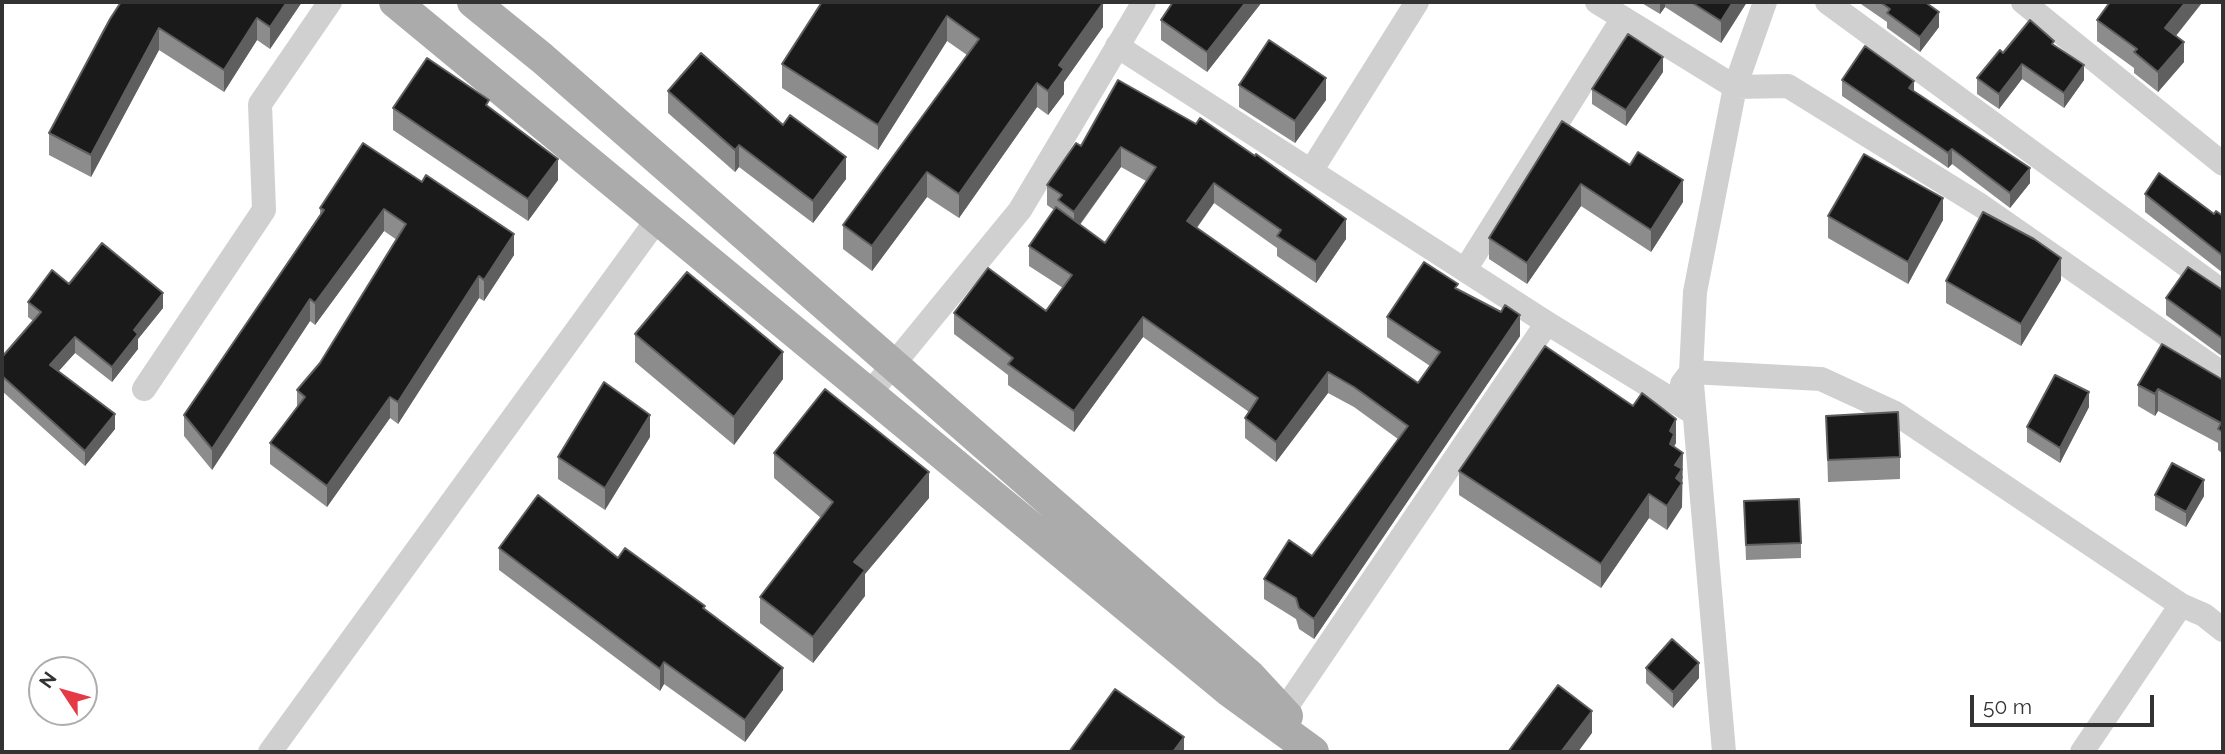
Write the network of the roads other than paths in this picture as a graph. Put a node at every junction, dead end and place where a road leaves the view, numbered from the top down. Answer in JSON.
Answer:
{"nodes":[{"id":1,"x":330,"y":2,"type":"edge"},
{"id":2,"x":394,"y":2,"type":"edge"},
{"id":3,"x":472,"y":2,"type":"edge"},
{"id":4,"x":1144,"y":2,"type":"edge"},
{"id":5,"x":1417,"y":2,"type":"edge"},
{"id":6,"x":1597,"y":2,"type":"edge"},
{"id":7,"x":1765,"y":2,"type":"edge"},
{"id":8,"x":1827,"y":2,"type":"edge"},
{"id":9,"x":2023,"y":2,"type":"edge"},
{"id":10,"x":1623,"y":18,"type":"junction"},
{"id":11,"x":1117,"y":46,"type":"junction"},
{"id":12,"x":1735,"y":87,"type":"junction"},
{"id":13,"x":2223,"y":164,"type":"edge"},
{"id":14,"x":1311,"y":171,"type":"junction"},
{"id":15,"x":659,"y":217,"type":"junction"},
{"id":16,"x":1465,"y":270,"type":"junction"},
{"id":17,"x":2223,"y":292,"type":"edge"},
{"id":18,"x":1547,"y":323,"type":"junction"},
{"id":19,"x":892,"y":364,"type":"junction"},
{"id":20,"x":1691,"y":372,"type":"junction"},
{"id":21,"x":2223,"y":374,"type":"edge"},
{"id":22,"x":144,"y":389,"type":"dead end"},
{"id":23,"x":870,"y":393,"type":"junction"},
{"id":24,"x":1682,"y":406,"type":"junction"},
{"id":25,"x":2181,"y":605,"type":"junction"},
{"id":26,"x":2223,"y":630,"type":"edge"},
{"id":27,"x":1283,"y":712,"type":"junction"},
{"id":28,"x":270,"y":752,"type":"edge"},
{"id":29,"x":1316,"y":752,"type":"edge"},
{"id":30,"x":1724,"y":752,"type":"edge"},
{"id":31,"x":2082,"y":752,"type":"edge"}],
"edges":[{"from":1,"to":22,"type":"street"},
{"from":2,"to":15,"type":"main road"},
{"from":3,"to":19,"type":"main road"},
{"from":4,"to":11,"type":"street"},
{"from":5,"to":14,"type":"street"},
{"from":6,"to":10,"type":"street"},
{"from":7,"to":12,"type":"street"},
{"from":8,"to":17,"type":"street"},
{"from":9,"to":13,"type":"street"},
{"from":10,"to":12,"type":"street"},
{"from":10,"to":16,"type":"street"},
{"from":11,"to":14,"type":"street"},
{"from":11,"to":19,"type":"street"},
{"from":12,"to":20,"type":"street"},
{"from":12,"to":21,"type":"street"},
{"from":14,"to":16,"type":"street"},
{"from":15,"to":23,"type":"main road"},
{"from":15,"to":28,"type":"street"},
{"from":16,"to":18,"type":"street"},
{"from":18,"to":24,"type":"street"},
{"from":18,"to":27,"type":"street"},
{"from":19,"to":23,"type":"street"},
{"from":19,"to":27,"type":"main road"},
{"from":20,"to":24,"type":"street"},
{"from":20,"to":25,"type":"street"},
{"from":23,"to":29,"type":"main road"},
{"from":24,"to":30,"type":"street"},
{"from":25,"to":26,"type":"street"},
{"from":25,"to":31,"type":"street"},
{"from":27,"to":29,"type":"main road"}]}
